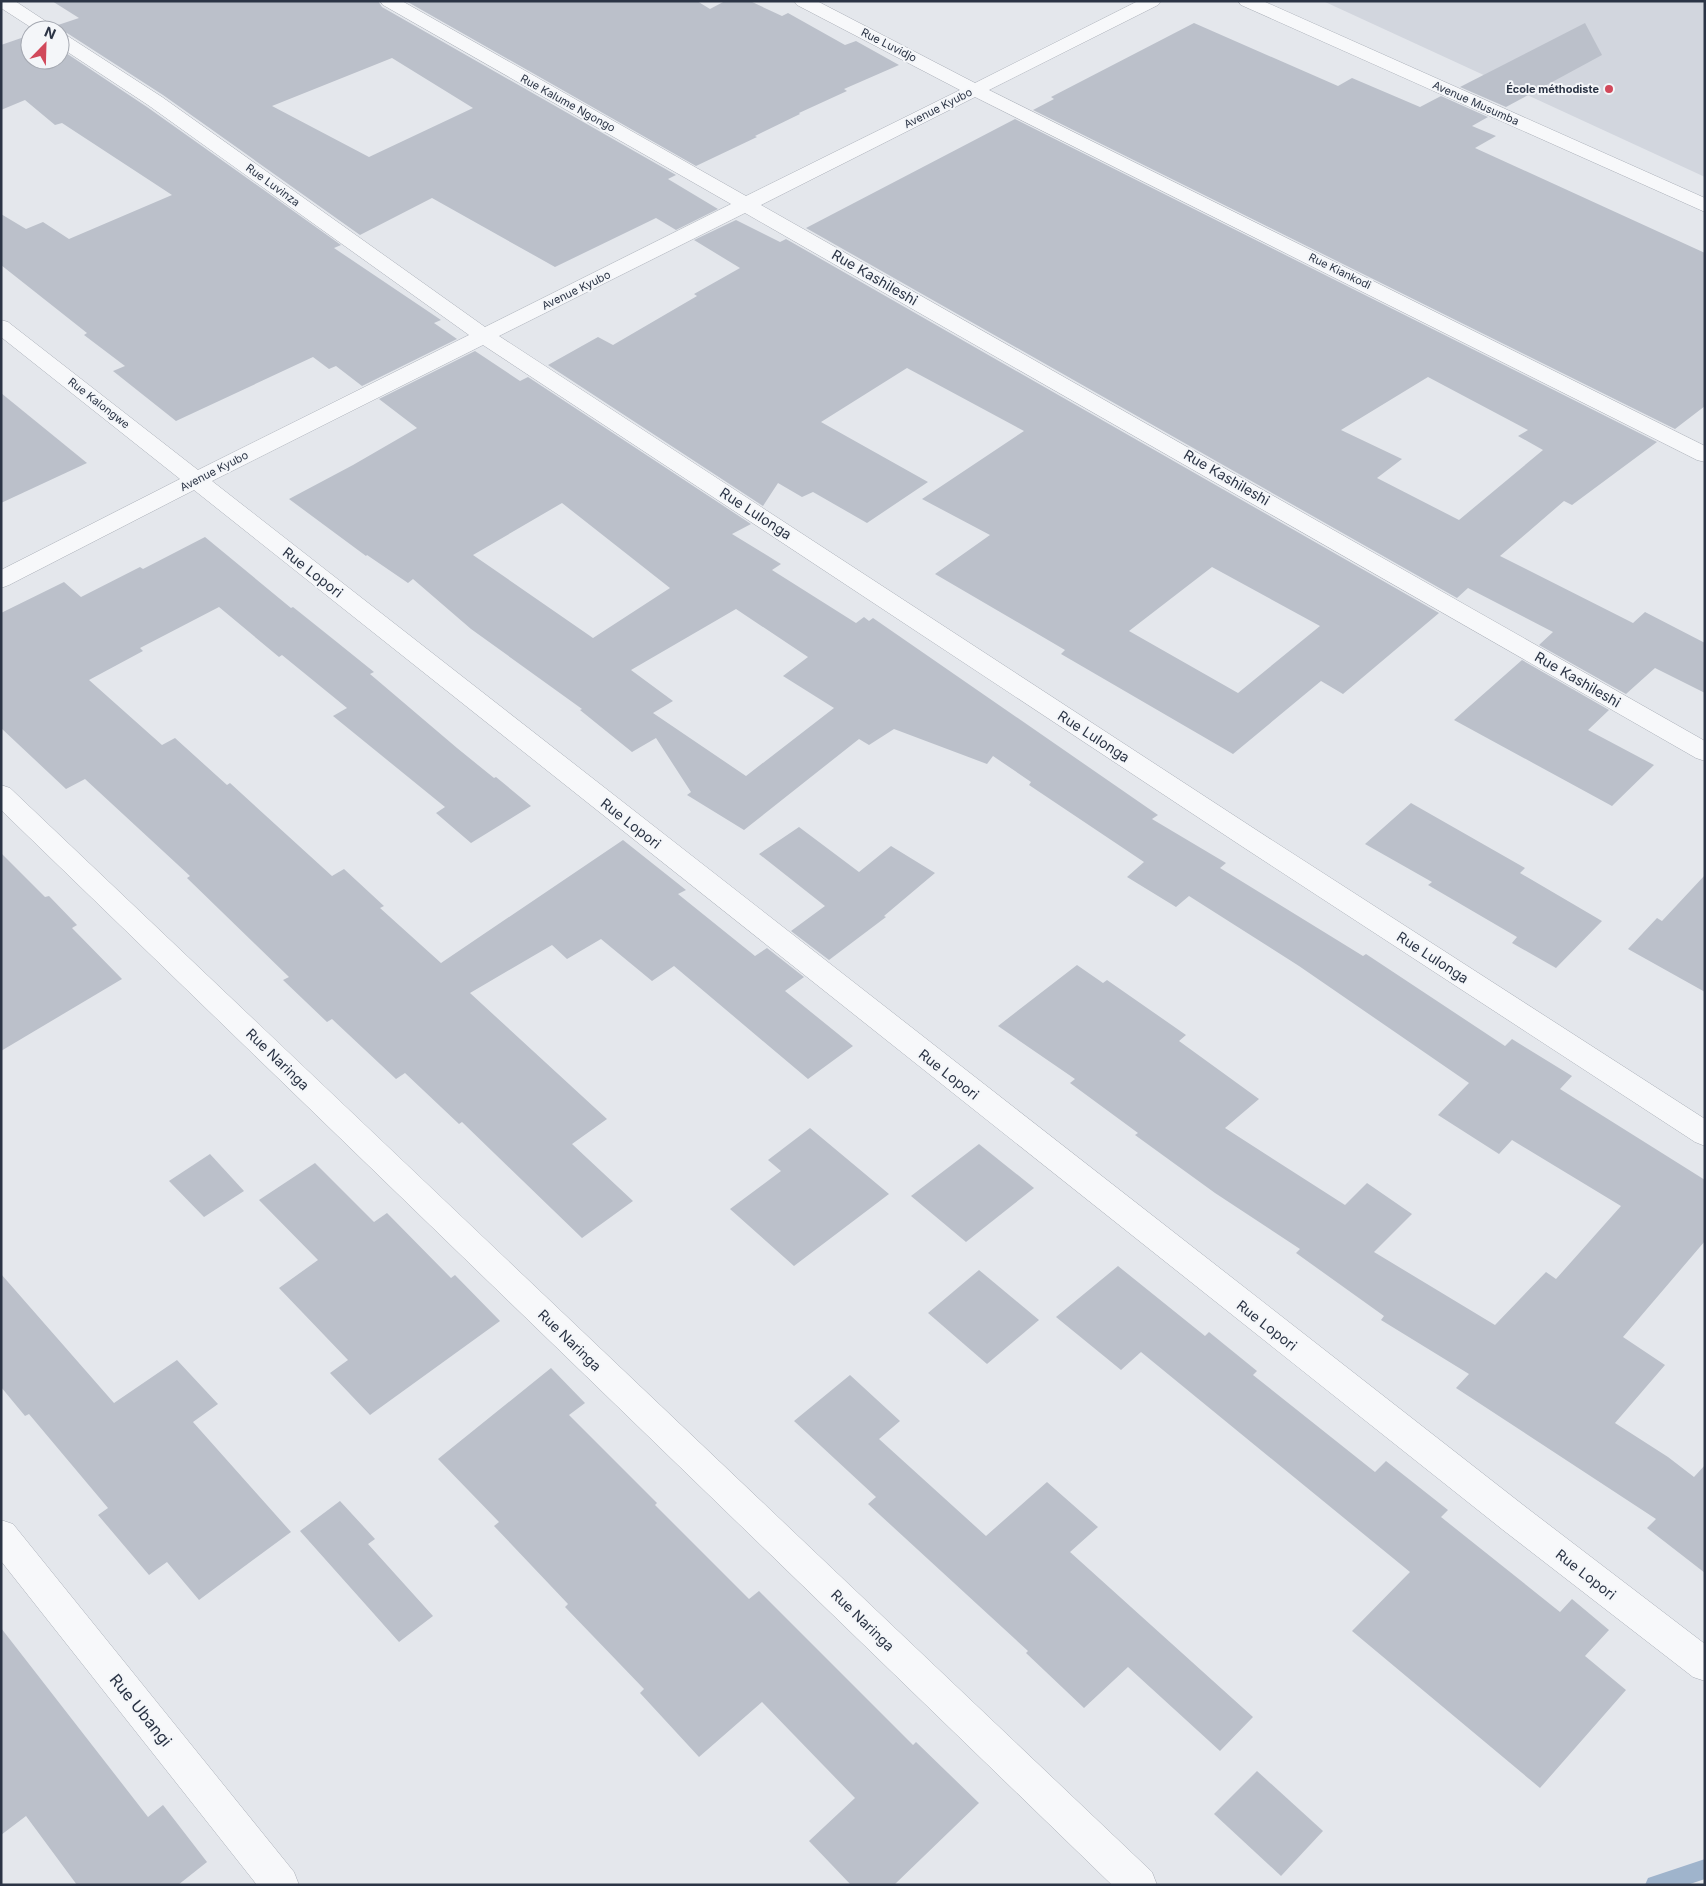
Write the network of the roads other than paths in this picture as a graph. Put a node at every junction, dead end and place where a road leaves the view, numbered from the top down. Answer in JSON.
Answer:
{"nodes":[{"id":1,"x":2,"y":1,"type":"edge"},
{"id":2,"x":389,"y":1,"type":"edge"},
{"id":3,"x":802,"y":1,"type":"edge"},
{"id":4,"x":1152,"y":1,"type":"edge"},
{"id":5,"x":1246,"y":1,"type":"edge"},
{"id":6,"x":31,"y":20,"type":"edge"},
{"id":7,"x":70,"y":46,"type":"edge"},
{"id":8,"x":975,"y":90,"type":"junction"},
{"id":9,"x":748,"y":204,"type":"junction"},
{"id":10,"x":1705,"y":206,"type":"edge"},
{"id":11,"x":1,"y":326,"type":"edge"},
{"id":12,"x":484,"y":336,"type":"junction"},
{"id":13,"x":1705,"y":455,"type":"edge"},
{"id":14,"x":196,"y":480,"type":"junction"},
{"id":15,"x":1,"y":580,"type":"edge"},
{"id":16,"x":1705,"y":752,"type":"edge"},
{"id":17,"x":1,"y":794,"type":"edge"},
{"id":18,"x":1705,"y":1134,"type":"edge"},
{"id":19,"x":1,"y":1535,"type":"edge"},
{"id":20,"x":1705,"y":1665,"type":"edge"},
{"id":21,"x":282,"y":1885,"type":"edge"},
{"id":22,"x":1139,"y":1885,"type":"edge"}],
"edges":[{"from":1,"to":6,"type":"street"},
{"from":2,"to":9,"type":"street","name":"Rue Kalume Ngongo"},
{"from":3,"to":8,"type":"street","name":"Rue Luvidjo"},
{"from":4,"to":8,"type":"street","name":"Avenue Kyubo"},
{"from":5,"to":10,"type":"street","name":"Avenue Musumba"},
{"from":7,"to":12,"type":"street","name":"Rue Luvinza"},
{"from":8,"to":9,"type":"street","name":"Avenue Kyubo"},
{"from":8,"to":13,"type":"street","name":"Rue Kiankodi"},
{"from":9,"to":12,"type":"street","name":"Avenue Kyubo"},
{"from":9,"to":16,"type":"street","name":"Rue Kashileshi"},
{"from":11,"to":14,"type":"street","name":"Rue Kalongwe"},
{"from":12,"to":14,"type":"street","name":"Avenue Kyubo"},
{"from":12,"to":18,"type":"street","name":"Rue Lulonga"},
{"from":14,"to":15,"type":"street","name":"Avenue Kyubo"},
{"from":14,"to":20,"type":"street","name":"Rue Lopori"},
{"from":17,"to":22,"type":"street","name":"Rue Naringa"},
{"from":19,"to":21,"type":"street","name":"Rue Ubangi"}]}
